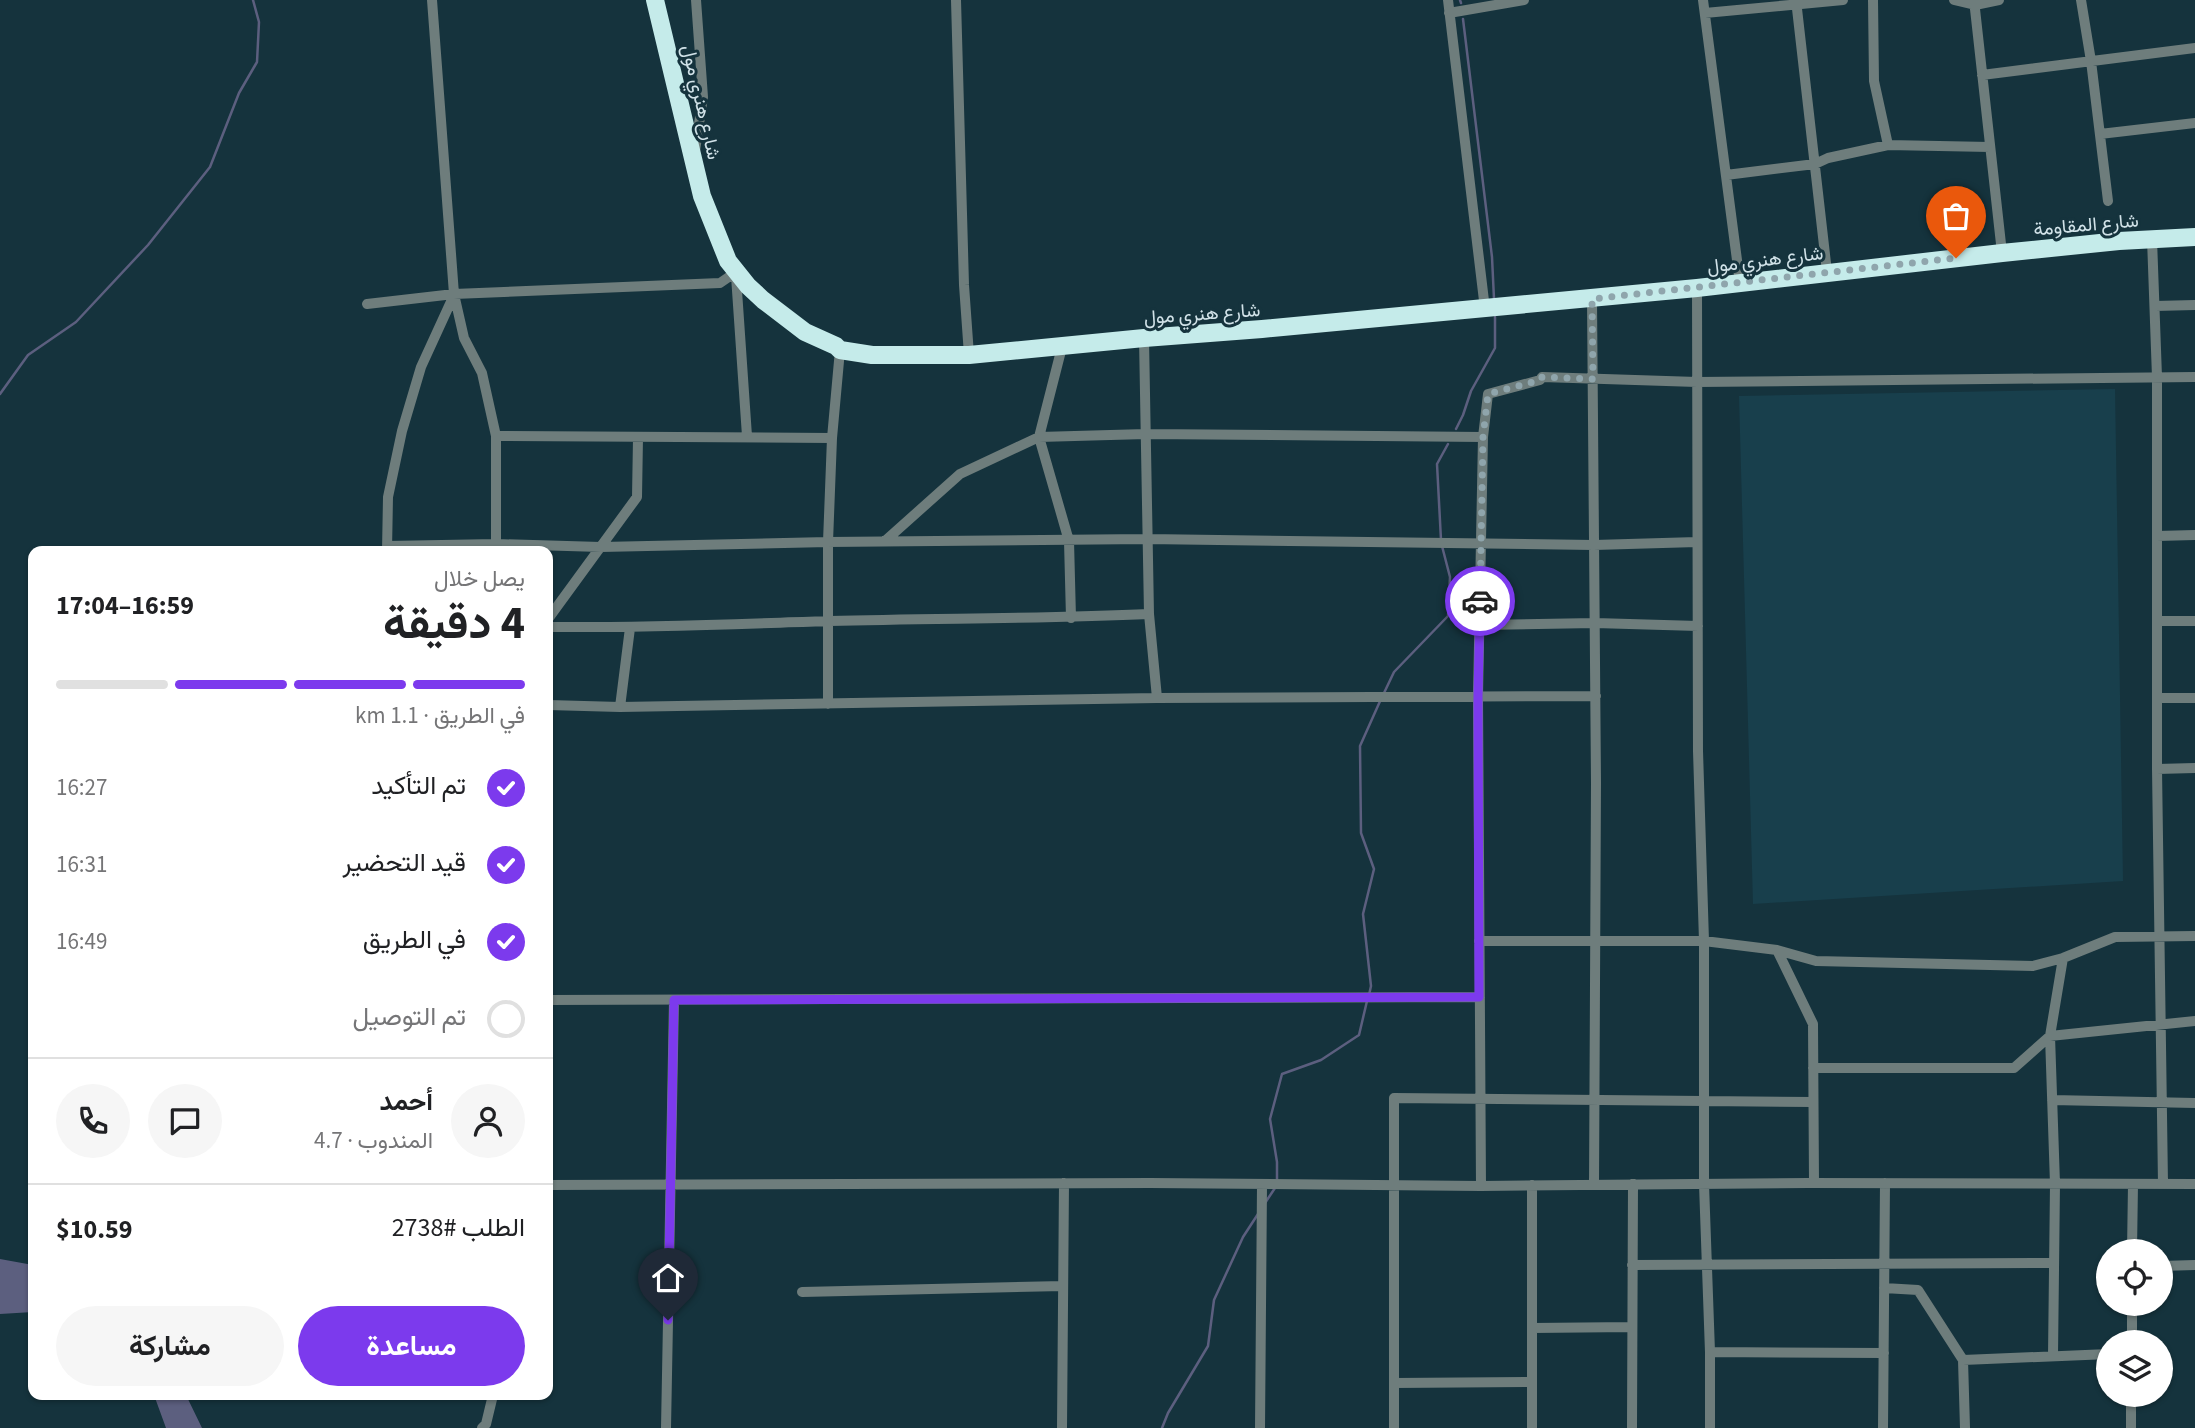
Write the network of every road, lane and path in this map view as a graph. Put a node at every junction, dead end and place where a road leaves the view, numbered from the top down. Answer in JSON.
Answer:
{"nodes":[{"id":1,"x":432,"y":0,"type":"edge"},
{"id":2,"x":656,"y":0,"type":"edge"},
{"id":3,"x":696,"y":0,"type":"edge"},
{"id":4,"x":956,"y":0,"type":"edge"},
{"id":5,"x":1448,"y":0,"type":"edge"},
{"id":6,"x":1524,"y":0,"type":"edge"},
{"id":7,"x":1703,"y":0,"type":"edge"},
{"id":8,"x":1843,"y":0,"type":"edge"},
{"id":9,"x":1873,"y":0,"type":"edge"},
{"id":10,"x":1954,"y":0,"type":"edge"},
{"id":11,"x":1999,"y":0,"type":"edge"},
{"id":12,"x":2081,"y":0,"type":"edge"},
{"id":13,"x":1797,"y":2,"type":"edge"},
{"id":14,"x":1975,"y":2,"type":"edge"},
{"id":15,"x":1449,"y":13,"type":"junction"},
{"id":16,"x":1705,"y":13,"type":"junction"},
{"id":17,"x":2195,"y":48,"type":"edge"},
{"id":18,"x":2091,"y":61,"type":"junction"},
{"id":19,"x":1982,"y":75,"type":"junction"},
{"id":20,"x":2195,"y":123,"type":"edge"},
{"id":21,"x":2100,"y":134,"type":"junction"},
{"id":22,"x":1888,"y":145,"type":"junction"},
{"id":23,"x":1990,"y":146,"type":"junction"},
{"id":24,"x":694,"y":162,"type":"junction"},
{"id":25,"x":1815,"y":164,"type":"junction"},
{"id":26,"x":1726,"y":175,"type":"junction"},
{"id":27,"x":2108,"y":201,"type":"dead end"},
{"id":28,"x":2195,"y":237,"type":"edge"},
{"id":29,"x":2152,"y":239,"type":"junction"},
{"id":30,"x":2002,"y":253,"type":"junction"},
{"id":31,"x":1982,"y":255,"type":"joint"},
{"id":32,"x":736,"y":272,"type":"junction"},
{"id":33,"x":1827,"y":272,"type":"junction"},
{"id":34,"x":1740,"y":283,"type":"junction"},
{"id":35,"x":1697,"y":288,"type":"junction"},
{"id":36,"x":454,"y":294,"type":"junction"},
{"id":37,"x":1592,"y":299,"type":"junction"},
{"id":38,"x":367,"y":304,"type":"dead end"},
{"id":39,"x":2195,"y":305,"type":"edge"},
{"id":40,"x":2155,"y":306,"type":"junction"},
{"id":41,"x":1485,"y":309,"type":"junction"},
{"id":42,"x":1144,"y":338,"type":"junction"},
{"id":43,"x":1062,"y":347,"type":"junction"},
{"id":44,"x":840,"y":350,"type":"junction"},
{"id":45,"x":969,"y":355,"type":"junction"},
{"id":46,"x":2158,"y":377,"type":"junction"},
{"id":47,"x":2195,"y":377,"type":"edge"},
{"id":48,"x":1593,"y":379,"type":"junction"},
{"id":49,"x":1697,"y":382,"type":"junction"},
{"id":50,"x":1146,"y":434,"type":"junction"},
{"id":51,"x":496,"y":436,"type":"junction"},
{"id":52,"x":747,"y":436,"type":"junction"},
{"id":53,"x":1039,"y":437,"type":"junction"},
{"id":54,"x":1483,"y":437,"type":"junction"},
{"id":55,"x":638,"y":438,"type":"junction"},
{"id":56,"x":832,"y":438,"type":"junction"},
{"id":57,"x":2195,"y":535,"type":"edge"},
{"id":58,"x":2157,"y":536,"type":"junction"},
{"id":59,"x":1147,"y":539,"type":"junction"},
{"id":60,"x":828,"y":541,"type":"junction"},
{"id":61,"x":885,"y":541,"type":"junction"},
{"id":62,"x":1069,"y":541,"type":"junction"},
{"id":63,"x":1697,"y":542,"type":"junction"},
{"id":64,"x":496,"y":544,"type":"junction"},
{"id":65,"x":1481,"y":544,"type":"junction"},
{"id":66,"x":1594,"y":545,"type":"junction"},
{"id":67,"x":387,"y":546,"type":"edge"},
{"id":68,"x":452,"y":546,"type":"edge"},
{"id":69,"x":502,"y":546,"type":"edge"},
{"id":70,"x":601,"y":547,"type":"junction"},
{"id":71,"x":553,"y":548,"type":"edge"},
{"id":72,"x":553,"y":613,"type":"edge"},
{"id":73,"x":1149,"y":614,"type":"junction"},
{"id":74,"x":1071,"y":618,"type":"junction"},
{"id":75,"x":828,"y":621,"type":"junction"},
{"id":76,"x":2157,"y":621,"type":"junction"},
{"id":77,"x":2195,"y":621,"type":"edge"},
{"id":78,"x":1595,"y":623,"type":"junction"},
{"id":79,"x":1479,"y":625,"type":"junction"},
{"id":80,"x":1698,"y":626,"type":"junction"},
{"id":81,"x":553,"y":627,"type":"edge"},
{"id":82,"x":630,"y":628,"type":"junction"},
{"id":83,"x":1478,"y":696,"type":"junction"},
{"id":84,"x":1596,"y":696,"type":"junction"},
{"id":85,"x":1157,"y":698,"type":"junction"},
{"id":86,"x":2157,"y":698,"type":"junction"},
{"id":87,"x":2195,"y":698,"type":"edge"},
{"id":88,"x":828,"y":704,"type":"junction"},
{"id":89,"x":553,"y":705,"type":"edge"},
{"id":90,"x":620,"y":707,"type":"junction"},
{"id":91,"x":2195,"y":768,"type":"edge"},
{"id":92,"x":2157,"y":769,"type":"junction"},
{"id":93,"x":2159,"y":936,"type":"junction"},
{"id":94,"x":2195,"y":936,"type":"edge"},
{"id":95,"x":1479,"y":941,"type":"junction"},
{"id":96,"x":1704,"y":941,"type":"junction"},
{"id":97,"x":1595,"y":942,"type":"junction"},
{"id":98,"x":1777,"y":950,"type":"junction"},
{"id":99,"x":2063,"y":958,"type":"junction"},
{"id":100,"x":1479,"y":997,"type":"junction"},
{"id":101,"x":553,"y":1000,"type":"edge"},
{"id":102,"x":674,"y":1000,"type":"junction"},
{"id":103,"x":2195,"y":1021,"type":"edge"},
{"id":104,"x":2160,"y":1026,"type":"junction"},
{"id":105,"x":2050,"y":1036,"type":"junction"},
{"id":106,"x":1813,"y":1068,"type":"junction"},
{"id":107,"x":1481,"y":1100,"type":"junction"},
{"id":108,"x":2053,"y":1100,"type":"junction"},
{"id":109,"x":1595,"y":1101,"type":"junction"},
{"id":110,"x":1704,"y":1101,"type":"junction"},
{"id":111,"x":2162,"y":1101,"type":"junction"},
{"id":112,"x":1812,"y":1102,"type":"junction"},
{"id":113,"x":2195,"y":1103,"type":"edge"},
{"id":114,"x":1064,"y":1183,"type":"junction"},
{"id":115,"x":1814,"y":1183,"type":"junction"},
{"id":116,"x":1885,"y":1183,"type":"junction"},
{"id":117,"x":1633,"y":1184,"type":"junction"},
{"id":118,"x":1704,"y":1184,"type":"junction"},
{"id":119,"x":2055,"y":1184,"type":"junction"},
{"id":120,"x":2133,"y":1184,"type":"junction"},
{"id":121,"x":2163,"y":1184,"type":"junction"},
{"id":122,"x":2195,"y":1184,"type":"edge"},
{"id":123,"x":553,"y":1185,"type":"edge"},
{"id":124,"x":671,"y":1185,"type":"junction"},
{"id":125,"x":1262,"y":1185,"type":"junction"},
{"id":126,"x":1394,"y":1185,"type":"junction"},
{"id":127,"x":1532,"y":1185,"type":"junction"},
{"id":128,"x":1594,"y":1185,"type":"junction"},
{"id":129,"x":1481,"y":1186,"type":"junction"},
{"id":130,"x":2132,"y":1239,"type":"edge"},
{"id":131,"x":2054,"y":1263,"type":"junction"},
{"id":132,"x":1884,"y":1264,"type":"junction"},
{"id":133,"x":1632,"y":1265,"type":"junction"},
{"id":134,"x":1708,"y":1265,"type":"junction"},
{"id":135,"x":2195,"y":1265,"type":"edge"},
{"id":136,"x":2173,"y":1266,"type":"edge"},
{"id":137,"x":1063,"y":1286,"type":"junction"},
{"id":138,"x":1884,"y":1289,"type":"junction"},
{"id":139,"x":802,"y":1292,"type":"dead end"},
{"id":140,"x":1632,"y":1327,"type":"junction"},
{"id":141,"x":1532,"y":1328,"type":"junction"},
{"id":142,"x":1710,"y":1352,"type":"junction"},
{"id":143,"x":1884,"y":1353,"type":"junction"},
{"id":144,"x":2096,"y":1354,"type":"edge"},
{"id":145,"x":2053,"y":1356,"type":"junction"},
{"id":146,"x":1963,"y":1360,"type":"junction"},
{"id":147,"x":1532,"y":1382,"type":"junction"},
{"id":148,"x":1394,"y":1383,"type":"junction"},
{"id":149,"x":492,"y":1400,"type":"edge"},
{"id":150,"x":2132,"y":1407,"type":"edge"},
{"id":151,"x":482,"y":1428,"type":"edge"},
{"id":152,"x":666,"y":1428,"type":"edge"},
{"id":153,"x":1062,"y":1428,"type":"edge"},
{"id":154,"x":1259,"y":1428,"type":"edge"},
{"id":155,"x":1394,"y":1428,"type":"edge"},
{"id":156,"x":1532,"y":1428,"type":"edge"},
{"id":157,"x":1632,"y":1428,"type":"edge"},
{"id":158,"x":1710,"y":1428,"type":"edge"},
{"id":159,"x":1883,"y":1428,"type":"edge"},
{"id":160,"x":1965,"y":1428,"type":"edge"},
{"id":161,"x":2131,"y":1428,"type":"edge"}],
"edges":[{"from":1,"to":36,"type":"street"},
{"from":2,"to":24,"type":"highway","name":"شارع هنري مول"},
{"from":3,"to":24,"type":"street"},
{"from":4,"to":45,"type":"street"},
{"from":5,"to":15,"type":"street"},
{"from":6,"to":15,"type":"street"},
{"from":7,"to":16,"type":"street"},
{"from":8,"to":13,"type":"street"},
{"from":9,"to":22,"type":"street"},
{"from":10,"to":14,"type":"street"},
{"from":11,"to":14,"type":"street"},
{"from":12,"to":18,"type":"street"},
{"from":13,"to":16,"type":"street"},
{"from":13,"to":25,"type":"street"},
{"from":14,"to":19,"type":"street"},
{"from":15,"to":41,"type":"street"},
{"from":16,"to":26,"type":"street"},
{"from":17,"to":18,"type":"street"},
{"from":18,"to":19,"type":"street"},
{"from":18,"to":21,"type":"street"},
{"from":19,"to":23,"type":"street"},
{"from":20,"to":21,"type":"street"},
{"from":21,"to":27,"type":"street"},
{"from":22,"to":23,"type":"street"},
{"from":22,"to":25,"type":"street"},
{"from":23,"to":30,"type":"street"},
{"from":24,"to":32,"type":"highway","name":"شارع هنري مول"},
{"from":25,"to":26,"type":"street"},
{"from":25,"to":33,"type":"street"},
{"from":26,"to":34,"type":"street"},
{"from":28,"to":29,"type":"highway","name":"شارع المقاومة"},
{"from":29,"to":30,"type":"highway","name":"شارع المقاومة"},
{"from":29,"to":40,"type":"street"},
{"from":30,"to":31,"type":"highway","name":"شارع المقاومة"},
{"from":31,"to":33,"type":"highway","name":"شارع هنري مول"},
{"from":32,"to":36,"type":"street"},
{"from":32,"to":44,"type":"highway","name":"شارع هنري مول"},
{"from":32,"to":52,"type":"street"},
{"from":33,"to":34,"type":"highway","name":"شارع هنري مول"},
{"from":34,"to":35,"type":"highway","name":"شارع هنري مول"},
{"from":35,"to":37,"type":"highway","name":"شارع هنري مول"},
{"from":35,"to":49,"type":"street"},
{"from":36,"to":38,"type":"street"},
{"from":36,"to":51,"type":"street"},
{"from":36,"to":67,"type":"street"},
{"from":37,"to":41,"type":"highway","name":"شارع هنري مول"},
{"from":37,"to":48,"type":"street"},
{"from":39,"to":40,"type":"street"},
{"from":40,"to":46,"type":"street"},
{"from":41,"to":42,"type":"highway","name":"شارع هنري مول"},
{"from":42,"to":43,"type":"highway","name":"شارع هنري مول"},
{"from":42,"to":50,"type":"street"},
{"from":43,"to":45,"type":"highway","name":"شارع هنري مول"},
{"from":43,"to":53,"type":"street"},
{"from":44,"to":45,"type":"highway","name":"شارع هنري مول"},
{"from":44,"to":56,"type":"street"},
{"from":46,"to":47,"type":"street"},
{"from":46,"to":49,"type":"street"},
{"from":46,"to":58,"type":"street"},
{"from":48,"to":49,"type":"street"},
{"from":48,"to":54,"type":"street"},
{"from":48,"to":66,"type":"street"},
{"from":49,"to":63,"type":"street"},
{"from":50,"to":53,"type":"street"},
{"from":50,"to":54,"type":"street"},
{"from":50,"to":59,"type":"street"},
{"from":51,"to":55,"type":"street"},
{"from":51,"to":64,"type":"street"},
{"from":52,"to":55,"type":"street"},
{"from":52,"to":56,"type":"street"},
{"from":53,"to":61,"type":"street"},
{"from":53,"to":62,"type":"street"},
{"from":54,"to":65,"type":"street"},
{"from":55,"to":70,"type":"street"},
{"from":56,"to":60,"type":"street"},
{"from":57,"to":58,"type":"street"},
{"from":58,"to":76,"type":"street"},
{"from":59,"to":62,"type":"street"},
{"from":59,"to":65,"type":"street"},
{"from":59,"to":73,"type":"street"},
{"from":60,"to":61,"type":"street"},
{"from":60,"to":70,"type":"street"},
{"from":60,"to":75,"type":"street"},
{"from":61,"to":62,"type":"street"},
{"from":62,"to":74,"type":"street"},
{"from":63,"to":66,"type":"street"},
{"from":63,"to":80,"type":"street"},
{"from":64,"to":68,"type":"street"},
{"from":64,"to":69,"type":"street"},
{"from":65,"to":66,"type":"street"},
{"from":65,"to":79,"type":"street"},
{"from":66,"to":78,"type":"street"},
{"from":70,"to":71,"type":"street"},
{"from":70,"to":72,"type":"street"},
{"from":73,"to":74,"type":"street"},
{"from":73,"to":85,"type":"street"},
{"from":74,"to":75,"type":"street"},
{"from":75,"to":82,"type":"street"},
{"from":75,"to":88,"type":"street"},
{"from":76,"to":77,"type":"street"},
{"from":76,"to":86,"type":"street"},
{"from":78,"to":79,"type":"street"},
{"from":78,"to":80,"type":"street"},
{"from":78,"to":84,"type":"street"},
{"from":79,"to":83,"type":"street"},
{"from":80,"to":96,"type":"street"},
{"from":81,"to":82,"type":"street"},
{"from":82,"to":90,"type":"street"},
{"from":83,"to":84,"type":"street"},
{"from":83,"to":85,"type":"street"},
{"from":83,"to":95,"type":"street"},
{"from":84,"to":97,"type":"street"},
{"from":85,"to":88,"type":"street"},
{"from":86,"to":87,"type":"street"},
{"from":86,"to":92,"type":"street"},
{"from":88,"to":90,"type":"street"},
{"from":89,"to":90,"type":"street"},
{"from":91,"to":92,"type":"street"},
{"from":92,"to":93,"type":"street"},
{"from":93,"to":94,"type":"street"},
{"from":93,"to":99,"type":"street"},
{"from":93,"to":104,"type":"street"},
{"from":95,"to":97,"type":"street"},
{"from":95,"to":100,"type":"street"},
{"from":96,"to":97,"type":"street"},
{"from":96,"to":98,"type":"street"},
{"from":96,"to":110,"type":"street"},
{"from":97,"to":109,"type":"street"},
{"from":98,"to":99,"type":"street"},
{"from":98,"to":106,"type":"street"},
{"from":99,"to":105,"type":"street"},
{"from":100,"to":102,"type":"street"},
{"from":100,"to":107,"type":"street"},
{"from":101,"to":102,"type":"street"},
{"from":102,"to":124,"type":"street"},
{"from":103,"to":104,"type":"street"},
{"from":104,"to":105,"type":"street"},
{"from":104,"to":111,"type":"street"},
{"from":105,"to":106,"type":"street"},
{"from":105,"to":108,"type":"street"},
{"from":106,"to":112,"type":"street"},
{"from":107,"to":109,"type":"street"},
{"from":107,"to":126,"type":"street"},
{"from":107,"to":129,"type":"street"},
{"from":108,"to":111,"type":"street"},
{"from":108,"to":119,"type":"street"},
{"from":109,"to":110,"type":"street"},
{"from":109,"to":128,"type":"street"},
{"from":110,"to":112,"type":"street"},
{"from":110,"to":118,"type":"street"},
{"from":111,"to":113,"type":"street"},
{"from":111,"to":121,"type":"street"},
{"from":112,"to":115,"type":"street"},
{"from":114,"to":124,"type":"street"},
{"from":114,"to":125,"type":"street"},
{"from":114,"to":137,"type":"street"},
{"from":115,"to":116,"type":"street"},
{"from":115,"to":118,"type":"street"},
{"from":116,"to":119,"type":"street"},
{"from":116,"to":132,"type":"street"},
{"from":117,"to":118,"type":"street"},
{"from":117,"to":128,"type":"street"},
{"from":117,"to":133,"type":"street"},
{"from":118,"to":134,"type":"street"},
{"from":119,"to":120,"type":"street"},
{"from":119,"to":131,"type":"street"},
{"from":120,"to":121,"type":"street"},
{"from":120,"to":130,"type":"street"},
{"from":121,"to":122,"type":"street"},
{"from":123,"to":124,"type":"street"},
{"from":124,"to":152,"type":"street"},
{"from":125,"to":126,"type":"street"},
{"from":125,"to":154,"type":"street"},
{"from":126,"to":129,"type":"street"},
{"from":126,"to":148,"type":"street"},
{"from":127,"to":128,"type":"street"},
{"from":127,"to":129,"type":"street"},
{"from":127,"to":141,"type":"street"},
{"from":131,"to":132,"type":"street"},
{"from":131,"to":145,"type":"street"},
{"from":132,"to":134,"type":"street"},
{"from":132,"to":138,"type":"street"},
{"from":133,"to":134,"type":"street"},
{"from":133,"to":140,"type":"street"},
{"from":134,"to":142,"type":"street"},
{"from":135,"to":136,"type":"street"},
{"from":137,"to":139,"type":"street"},
{"from":137,"to":153,"type":"street"},
{"from":138,"to":143,"type":"street"},
{"from":138,"to":146,"type":"street"},
{"from":140,"to":141,"type":"street"},
{"from":140,"to":157,"type":"street"},
{"from":141,"to":147,"type":"street"},
{"from":142,"to":143,"type":"street"},
{"from":142,"to":158,"type":"street"},
{"from":143,"to":159,"type":"street"},
{"from":144,"to":145,"type":"street"},
{"from":145,"to":146,"type":"street"},
{"from":146,"to":160,"type":"street"},
{"from":147,"to":148,"type":"street"},
{"from":147,"to":156,"type":"street"},
{"from":148,"to":155,"type":"street"},
{"from":149,"to":151,"type":"street"},
{"from":150,"to":161,"type":"street"}]}
